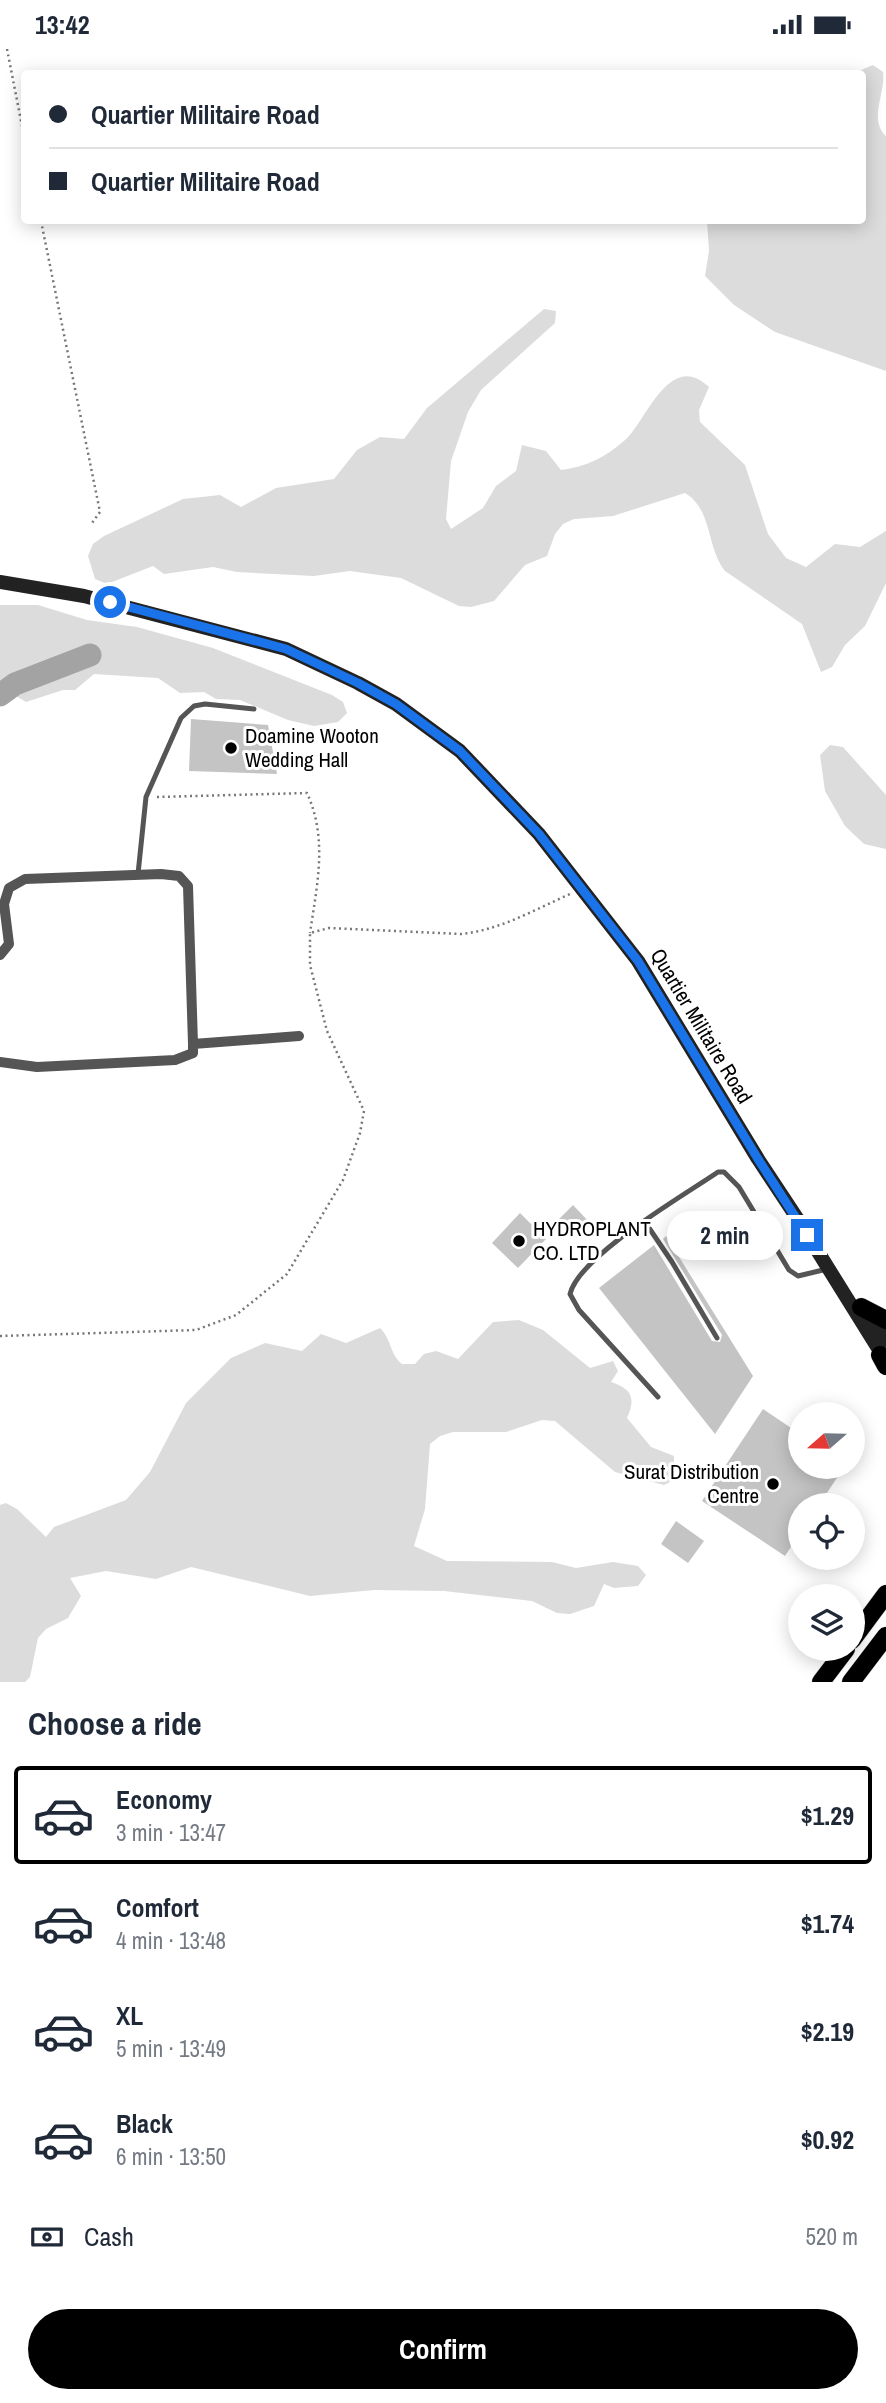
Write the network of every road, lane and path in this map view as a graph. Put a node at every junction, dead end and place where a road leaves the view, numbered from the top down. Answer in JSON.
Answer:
{"nodes":[{"id":1,"x":7,"y":49,"type":"edge"},
{"id":2,"x":21,"y":121,"type":"edge"},
{"id":3,"x":42,"y":224,"type":"edge"},
{"id":4,"x":92,"y":523,"type":"dead end"},
{"id":5,"x":0,"y":582,"type":"edge"},
{"id":6,"x":254,"y":709,"type":"dead end"},
{"id":7,"x":146,"y":797,"type":"junction"},
{"id":8,"x":138,"y":875,"type":"junction"},
{"id":9,"x":582,"y":888,"type":"junction"},
{"id":10,"x":310,"y":933,"type":"junction"},
{"id":11,"x":0,"y":955,"type":"edge"},
{"id":12,"x":299,"y":1035,"type":"dead end"},
{"id":13,"x":194,"y":1044,"type":"junction"},
{"id":14,"x":0,"y":1062,"type":"edge"},
{"id":15,"x":645,"y":1223,"type":"junction"},
{"id":16,"x":827,"y":1269,"type":"junction"},
{"id":17,"x":861,"y":1307,"type":"junction"},
{"id":18,"x":886,"y":1320,"type":"edge"},
{"id":19,"x":0,"y":1336,"type":"edge"},
{"id":20,"x":718,"y":1339,"type":"dead end"},
{"id":21,"x":885,"y":1355,"type":"edge"},
{"id":22,"x":658,"y":1397,"type":"dead end"},
{"id":23,"x":886,"y":1594,"type":"edge"},
{"id":24,"x":865,"y":1622,"type":"edge"},
{"id":25,"x":886,"y":1636,"type":"edge"},
{"id":26,"x":837,"y":1661,"type":"edge"},
{"id":27,"x":821,"y":1682,"type":"edge"},
{"id":28,"x":851,"y":1682,"type":"edge"}],
"edges":[{"from":1,"to":2,"type":"path"},
{"from":3,"to":4,"type":"path"},
{"from":5,"to":9,"type":"main road","name":"Quartier Militaire Road"},
{"from":6,"to":7,"type":"lane"},
{"from":7,"to":8,"type":"lane"},
{"from":7,"to":10,"type":"path"},
{"from":8,"to":11,"type":"street"},
{"from":8,"to":13,"type":"street"},
{"from":9,"to":10,"type":"path"},
{"from":9,"to":16,"type":"main road","name":"Quartier Militaire Road"},
{"from":10,"to":19,"type":"path"},
{"from":12,"to":13,"type":"street"},
{"from":13,"to":14,"type":"street"},
{"from":15,"to":16,"type":"lane"},
{"from":15,"to":20,"type":"lane"},
{"from":15,"to":22,"type":"lane"},
{"from":16,"to":17,"type":"main road","name":"Quartier Militaire Road"},
{"from":16,"to":21,"type":"main road","name":"Quartier Militaire Road"},
{"from":17,"to":18,"type":"highway"},
{"from":17,"to":21,"type":"main road","name":"Quartier Militaire Road"},
{"from":23,"to":24,"type":"highway"},
{"from":25,"to":28,"type":"highway"},
{"from":26,"to":27,"type":"highway"}]}
